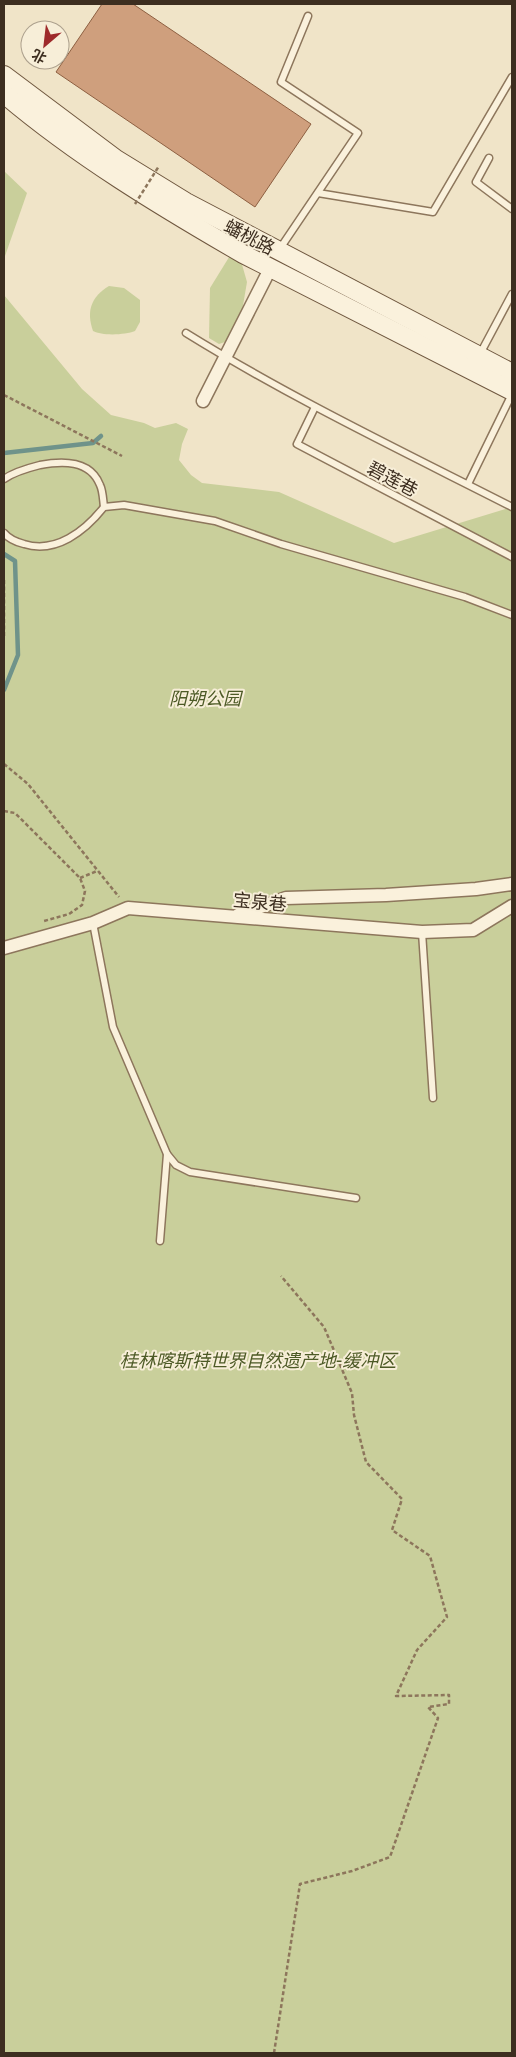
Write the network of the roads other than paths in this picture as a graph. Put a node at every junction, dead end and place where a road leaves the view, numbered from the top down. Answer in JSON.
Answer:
{"nodes":[{"id":1,"x":308,"y":16,"type":"dead end"},
{"id":2,"x":4,"y":75,"type":"edge"},
{"id":3,"x":512,"y":77,"type":"edge"},
{"id":4,"x":4,"y":94,"type":"edge"},
{"id":5,"x":489,"y":158,"type":"dead end"},
{"id":6,"x":318,"y":193,"type":"junction"},
{"id":7,"x":512,"y":209,"type":"edge"},
{"id":8,"x":278,"y":251,"type":"junction"},
{"id":9,"x":270,"y":268,"type":"junction"},
{"id":10,"x":512,"y":294,"type":"edge"},
{"id":11,"x":186,"y":333,"type":"dead end"},
{"id":12,"x":479,"y":355,"type":"junction"},
{"id":13,"x":225,"y":357,"type":"junction"},
{"id":14,"x":512,"y":372,"type":"edge"},
{"id":15,"x":512,"y":393,"type":"edge"},
{"id":16,"x":203,"y":401,"type":"dead end"},
{"id":17,"x":315,"y":407,"type":"junction"},
{"id":18,"x":4,"y":479,"type":"edge"},
{"id":19,"x":468,"y":484,"type":"junction"},
{"id":20,"x":104,"y":507,"type":"junction"},
{"id":21,"x":512,"y":507,"type":"edge"},
{"id":22,"x":4,"y":534,"type":"edge"},
{"id":23,"x":512,"y":557,"type":"edge"},
{"id":24,"x":512,"y":615,"type":"edge"},
{"id":25,"x":512,"y":884,"type":"edge"},
{"id":26,"x":512,"y":906,"type":"edge"},
{"id":27,"x":234,"y":916,"type":"junction"},
{"id":28,"x":93,"y":922,"type":"junction"},
{"id":29,"x":422,"y":932,"type":"junction"},
{"id":30,"x":4,"y":948,"type":"edge"},
{"id":31,"x":433,"y":1098,"type":"dead end"},
{"id":32,"x":167,"y":1154,"type":"junction"},
{"id":33,"x":356,"y":1198,"type":"dead end"},
{"id":34,"x":160,"y":1241,"type":"dead end"}],
"edges":[{"from":1,"to":6,"type":"lane"},
{"from":2,"to":8,"type":"main road","name":"蟠桃路"},
{"from":3,"to":6,"type":"lane"},
{"from":4,"to":9,"type":"main road","name":"蟠桃路"},
{"from":5,"to":7,"type":"lane"},
{"from":6,"to":8,"type":"lane"},
{"from":8,"to":12,"type":"main road","name":"蟠桃路"},
{"from":9,"to":13,"type":"street"},
{"from":9,"to":15,"type":"main road","name":"蟠桃路"},
{"from":10,"to":12,"type":"lane"},
{"from":11,"to":13,"type":"lane","name":"碧莲巷"},
{"from":12,"to":14,"type":"main road","name":"蟠桃路"},
{"from":13,"to":16,"type":"street"},
{"from":13,"to":17,"type":"lane","name":"碧莲巷"},
{"from":15,"to":19,"type":"lane"},
{"from":17,"to":19,"type":"lane","name":"碧莲巷"},
{"from":17,"to":23,"type":"lane","name":"碧莲巷"},
{"from":18,"to":20,"type":"lane"},
{"from":19,"to":21,"type":"lane","name":"碧莲巷"},
{"from":20,"to":22,"type":"lane"},
{"from":20,"to":24,"type":"lane"},
{"from":25,"to":27,"type":"street"},
{"from":26,"to":29,"type":"street","name":"宝泉巷"},
{"from":27,"to":28,"type":"street","name":"宝泉巷"},
{"from":27,"to":29,"type":"street","name":"宝泉巷"},
{"from":28,"to":30,"type":"street","name":"宝泉巷"},
{"from":28,"to":32,"type":"lane"},
{"from":29,"to":31,"type":"lane"},
{"from":32,"to":33,"type":"lane"},
{"from":32,"to":34,"type":"lane"}]}
